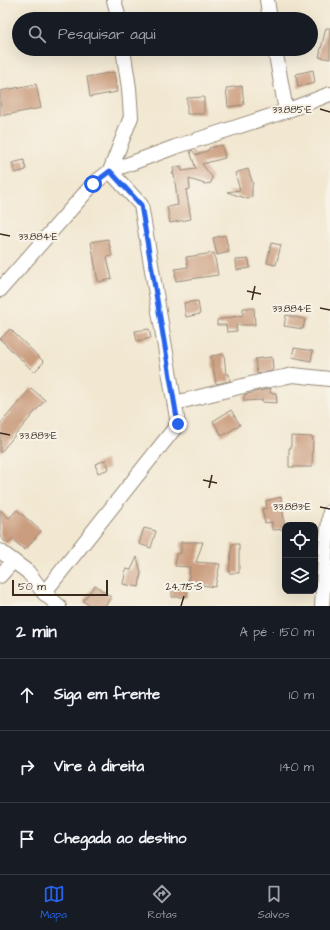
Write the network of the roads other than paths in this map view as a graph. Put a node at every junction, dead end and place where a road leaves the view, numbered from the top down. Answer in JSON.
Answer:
{"nodes":[{"id":1,"x":114,"y":0,"type":"edge"},
{"id":2,"x":267,"y":0,"type":"edge"},
{"id":3,"x":117,"y":12,"type":"edge"},
{"id":4,"x":269,"y":12,"type":"edge"},
{"id":5,"x":124,"y":56,"type":"edge"},
{"id":6,"x":277,"y":56,"type":"edge"},
{"id":7,"x":330,"y":94,"type":"edge"},
{"id":8,"x":286,"y":111,"type":"junction"},
{"id":9,"x":110,"y":171,"type":"junction"},
{"id":10,"x":0,"y":290,"type":"edge"},
{"id":11,"x":330,"y":379,"type":"edge"},
{"id":12,"x":175,"y":404,"type":"junction"},
{"id":13,"x":330,"y":512,"type":"edge"},
{"id":14,"x":0,"y":551,"type":"edge"},
{"id":15,"x":13,"y":561,"type":"junction"},
{"id":16,"x":0,"y":576,"type":"edge"},
{"id":17,"x":44,"y":593,"type":"junction"},
{"id":18,"x":59,"y":606,"type":"edge"},
{"id":19,"x":322,"y":606,"type":"edge"}],
"edges":[{"from":1,"to":3,"type":"street"},
{"from":2,"to":4,"type":"street"},
{"from":5,"to":9,"type":"street"},
{"from":6,"to":8,"type":"street"},
{"from":7,"to":8,"type":"street"},
{"from":8,"to":9,"type":"street"},
{"from":9,"to":10,"type":"street"},
{"from":9,"to":12,"type":"street"},
{"from":11,"to":12,"type":"street"},
{"from":12,"to":17,"type":"street"},
{"from":13,"to":19,"type":"street"},
{"from":14,"to":15,"type":"street"},
{"from":15,"to":16,"type":"street"},
{"from":15,"to":17,"type":"street"},
{"from":17,"to":18,"type":"street"}]}
